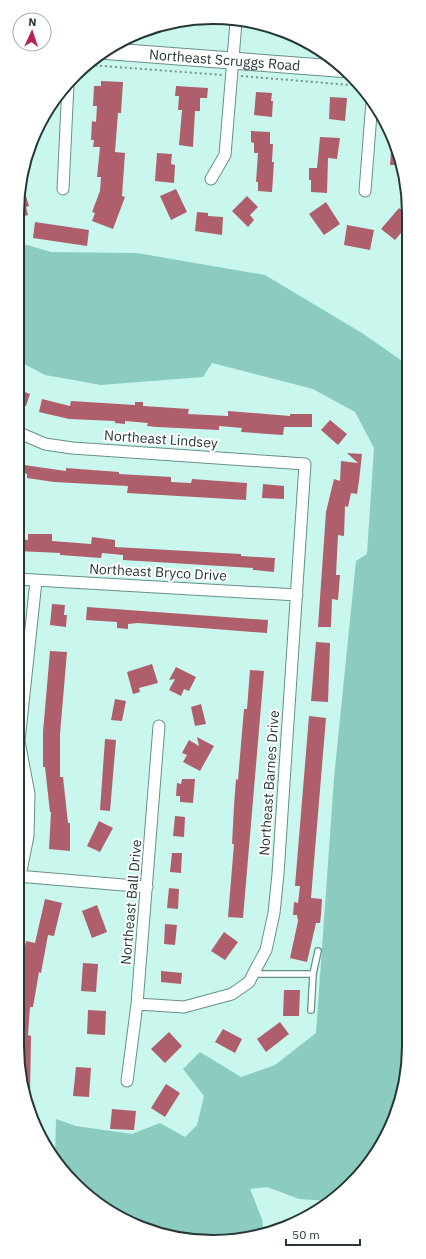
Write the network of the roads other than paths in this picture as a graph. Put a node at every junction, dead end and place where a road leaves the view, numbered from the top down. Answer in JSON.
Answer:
{"nodes":[{"id":1,"x":236,"y":26,"type":"edge"},
{"id":2,"x":115,"y":52,"type":"edge"},
{"id":3,"x":233,"y":62,"type":"junction"},
{"id":4,"x":335,"y":68,"type":"edge"},
{"id":5,"x":68,"y":92,"type":"edge"},
{"id":6,"x":371,"y":110,"type":"edge"},
{"id":7,"x":211,"y":179,"type":"dead end"},
{"id":8,"x":63,"y":189,"type":"dead end"},
{"id":9,"x":365,"y":190,"type":"dead end"},
{"id":10,"x":24,"y":435,"type":"edge"},
{"id":11,"x":305,"y":464,"type":"joint"},
{"id":12,"x":24,"y":580,"type":"edge"},
{"id":13,"x":36,"y":581,"type":"junction"},
{"id":14,"x":297,"y":595,"type":"junction"},
{"id":15,"x":24,"y":694,"type":"edge"},
{"id":16,"x":160,"y":726,"type":"dead end"},
{"id":17,"x":24,"y":768,"type":"edge"},
{"id":18,"x":24,"y":854,"type":"edge"},
{"id":19,"x":24,"y":876,"type":"edge"},
{"id":20,"x":147,"y":887,"type":"junction"},
{"id":21,"x":318,"y":951,"type":"dead end"},
{"id":22,"x":254,"y":974,"type":"junction"},
{"id":23,"x":313,"y":974,"type":"junction"},
{"id":24,"x":137,"y":1004,"type":"junction"},
{"id":25,"x":311,"y":1010,"type":"dead end"},
{"id":26,"x":127,"y":1081,"type":"dead end"}],
"edges":[{"from":1,"to":3,"type":"street"},
{"from":2,"to":3,"type":"street","name":"Northeast Scruggs Road"},
{"from":3,"to":4,"type":"street","name":"Northeast Scruggs Road"},
{"from":3,"to":7,"type":"street"},
{"from":5,"to":8,"type":"street"},
{"from":6,"to":9,"type":"street"},
{"from":10,"to":11,"type":"street","name":"Northeast Lindsey"},
{"from":11,"to":14,"type":"street","name":"Northeast Barnes Drive"},
{"from":12,"to":13,"type":"street","name":"Northeast Bryco Drive"},
{"from":13,"to":14,"type":"street","name":"Northeast Bryco Drive"},
{"from":13,"to":15,"type":"street"},
{"from":14,"to":22,"type":"street","name":"Northeast Barnes Drive"},
{"from":16,"to":20,"type":"street","name":"Northeast Ball Drive"},
{"from":17,"to":18,"type":"street"},
{"from":19,"to":20,"type":"street"},
{"from":20,"to":24,"type":"street","name":"Northeast Ball Drive"},
{"from":21,"to":23,"type":"lane"},
{"from":22,"to":23,"type":"lane"},
{"from":22,"to":24,"type":"street","name":"Northeast Barnes Drive"},
{"from":23,"to":25,"type":"lane"},
{"from":24,"to":26,"type":"street","name":"Northeast Ball Drive"}]}
